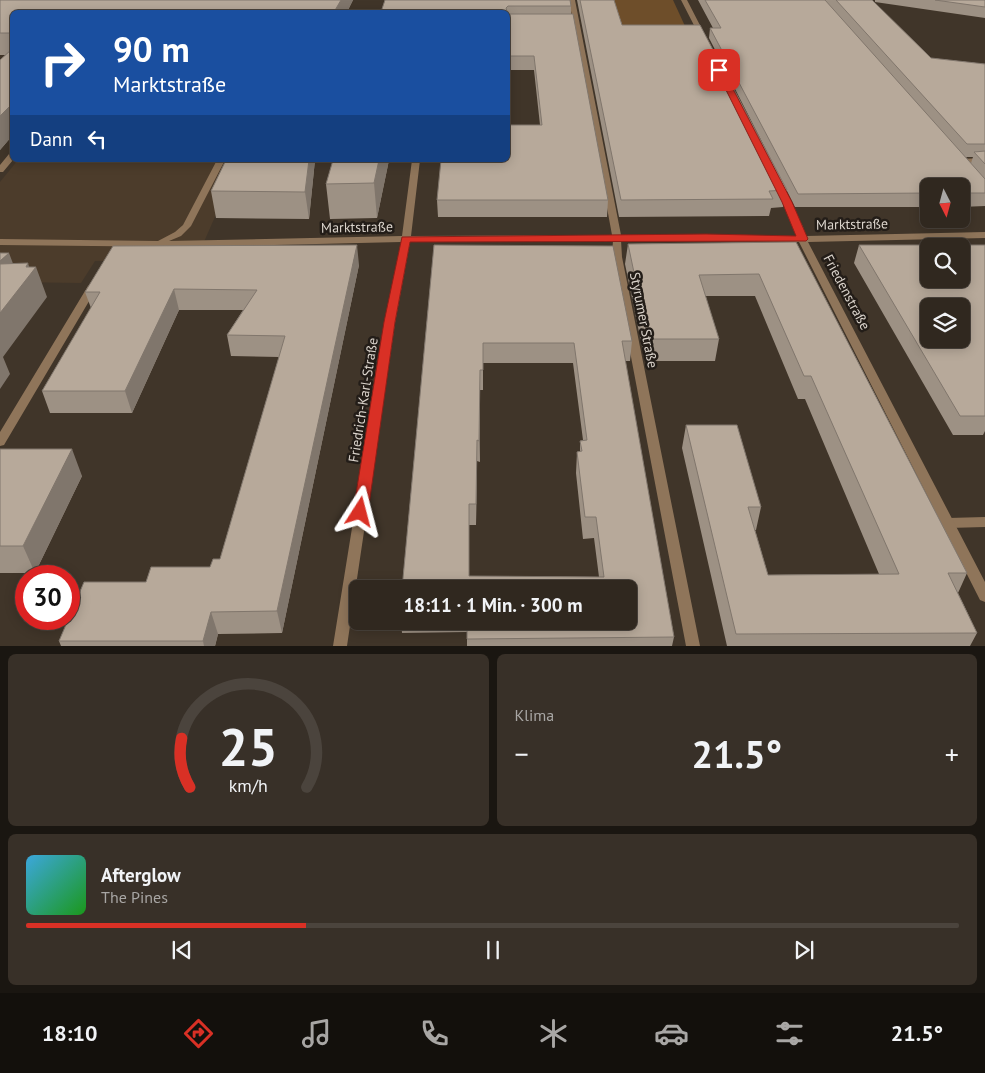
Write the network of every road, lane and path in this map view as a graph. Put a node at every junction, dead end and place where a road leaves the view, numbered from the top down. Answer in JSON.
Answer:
{"nodes":[{"id":1,"x":572,"y":0,"type":"edge"},
{"id":2,"x":684,"y":0,"type":"edge"},
{"id":3,"x":567,"y":23,"type":"edge"},
{"id":4,"x":577,"y":23,"type":"junction"},
{"id":5,"x":706,"y":44,"type":"edge"},
{"id":6,"x":952,"y":153,"type":"edge"},
{"id":7,"x":10,"y":158,"type":"edge"},
{"id":8,"x":959,"y":160,"type":"junction"},
{"id":9,"x":985,"y":160,"type":"edge"},
{"id":10,"x":220,"y":162,"type":"edge"},
{"id":11,"x":416,"y":162,"type":"edge"},
{"id":12,"x":965,"y":168,"type":"edge"},
{"id":13,"x":0,"y":170,"type":"edge"},
{"id":14,"x":774,"y":176,"type":"edge"},
{"id":15,"x":985,"y":236,"type":"edge"},
{"id":16,"x":617,"y":238,"type":"junction"},
{"id":17,"x":802,"y":239,"type":"junction"},
{"id":18,"x":406,"y":240,"type":"junction"},
{"id":19,"x":0,"y":242,"type":"edge"},
{"id":20,"x":152,"y":244,"type":"junction"},
{"id":21,"x":124,"y":253,"type":"edge"},
{"id":22,"x":100,"y":274,"type":"edge"},
{"id":23,"x":0,"y":442,"type":"edge"},
{"id":24,"x":985,"y":522,"type":"edge"},
{"id":25,"x":948,"y":523,"type":"junction"},
{"id":26,"x":980,"y":574,"type":"edge"},
{"id":27,"x":985,"y":596,"type":"edge"},
{"id":28,"x":340,"y":646,"type":"edge"},
{"id":29,"x":693,"y":646,"type":"edge"}],
"edges":[{"from":1,"to":4,"type":"street","name":"Styrumer Straße"},
{"from":2,"to":5,"type":"street"},
{"from":3,"to":4,"type":"street"},
{"from":4,"to":16,"type":"street","name":"Styrumer Straße"},
{"from":6,"to":8,"type":"street"},
{"from":7,"to":13,"type":"street"},
{"from":8,"to":9,"type":"street"},
{"from":8,"to":12,"type":"street"},
{"from":10,"to":20,"type":"street"},
{"from":11,"to":18,"type":"street","name":"Friedrich-Karl-Straße"},
{"from":14,"to":17,"type":"street","name":"Friedenstraße"},
{"from":15,"to":17,"type":"street","name":"Marktstraße"},
{"from":16,"to":17,"type":"street","name":"Marktstraße"},
{"from":16,"to":18,"type":"street","name":"Marktstraße"},
{"from":16,"to":29,"type":"street","name":"Styrumer Straße"},
{"from":17,"to":25,"type":"street","name":"Friedenstraße"},
{"from":18,"to":20,"type":"street","name":"Marktstraße"},
{"from":18,"to":28,"type":"street","name":"Friedrich-Karl-Straße"},
{"from":19,"to":20,"type":"street","name":"Marktstraße"},
{"from":20,"to":21,"type":"street"},
{"from":22,"to":23,"type":"street"},
{"from":24,"to":25,"type":"street"},
{"from":25,"to":26,"type":"street","name":"Friedenstraße"},
{"from":26,"to":27,"type":"street","name":"Friedenstraße"}]}
